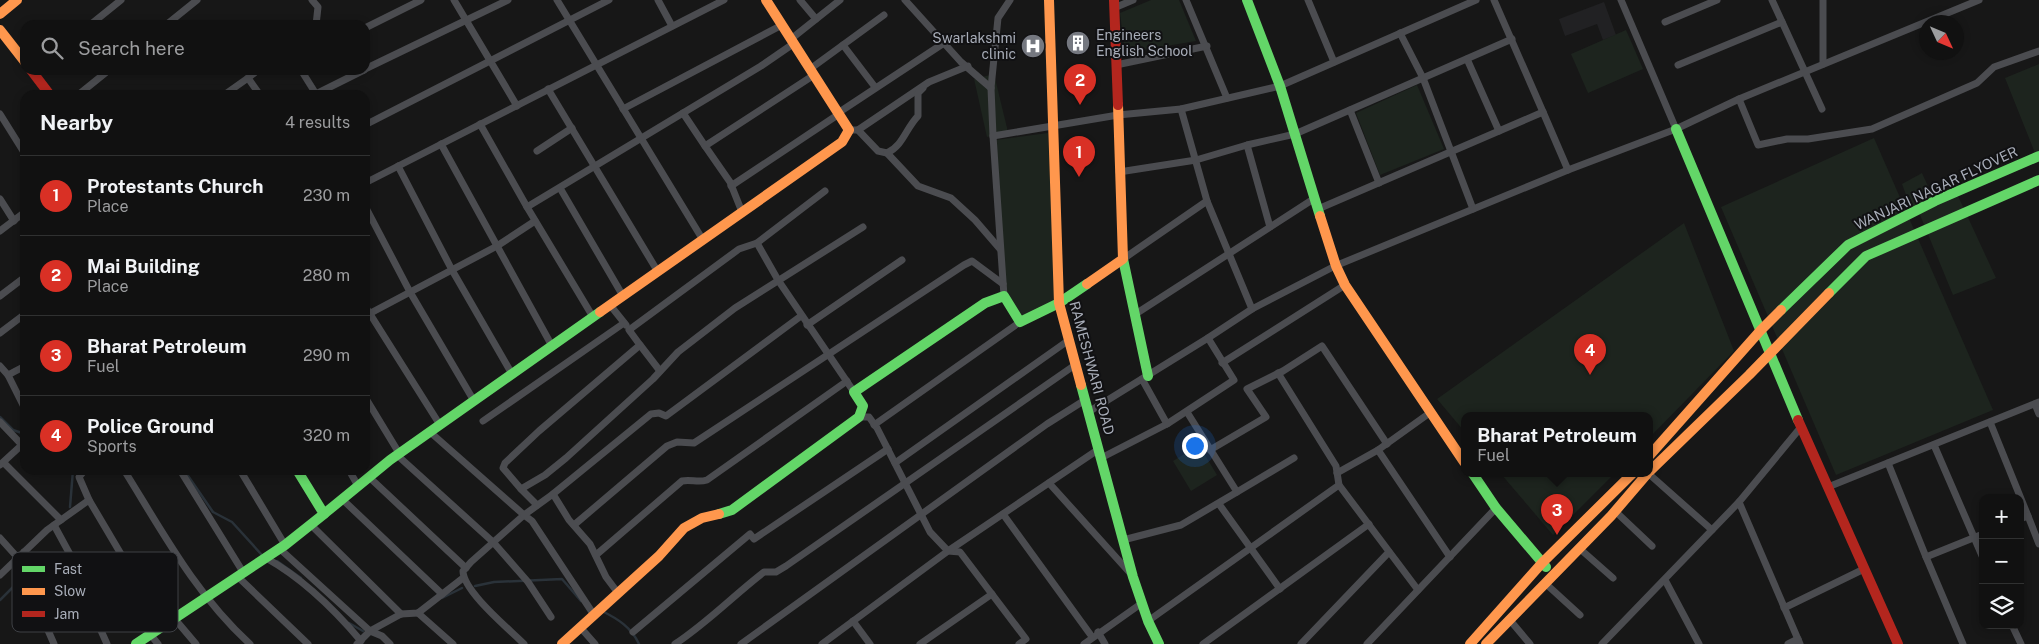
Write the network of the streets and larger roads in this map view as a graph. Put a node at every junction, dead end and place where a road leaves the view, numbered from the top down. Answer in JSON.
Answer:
{"nodes":[{"id":1,"x":16,"y":0,"type":"edge"},
{"id":2,"x":121,"y":0,"type":"edge"},
{"id":3,"x":197,"y":0,"type":"edge"},
{"id":4,"x":421,"y":0,"type":"edge"},
{"id":5,"x":454,"y":0,"type":"edge"},
{"id":6,"x":508,"y":0,"type":"edge"},
{"id":7,"x":557,"y":0,"type":"edge"},
{"id":8,"x":609,"y":0,"type":"edge"},
{"id":9,"x":658,"y":0,"type":"edge"},
{"id":10,"x":724,"y":0,"type":"edge"},
{"id":11,"x":766,"y":0,"type":"edge"},
{"id":12,"x":800,"y":0,"type":"edge"},
{"id":13,"x":840,"y":0,"type":"edge"},
{"id":14,"x":905,"y":0,"type":"edge"},
{"id":15,"x":1010,"y":0,"type":"edge"},
{"id":16,"x":1049,"y":0,"type":"edge"},
{"id":17,"x":1133,"y":0,"type":"edge"},
{"id":18,"x":1186,"y":0,"type":"edge"},
{"id":19,"x":1246,"y":0,"type":"edge"},
{"id":20,"x":1308,"y":0,"type":"edge"},
{"id":21,"x":1476,"y":0,"type":"edge"},
{"id":22,"x":1494,"y":0,"type":"edge"},
{"id":23,"x":1621,"y":0,"type":"edge"},
{"id":24,"x":1717,"y":0,"type":"edge"},
{"id":25,"x":1772,"y":0,"type":"edge"},
{"id":26,"x":1823,"y":0,"type":"edge"},
{"id":27,"x":1979,"y":0,"type":"edge"},
{"id":28,"x":314,"y":1,"type":"edge"},
{"id":29,"x":1462,"y":3,"type":"edge"},
{"id":30,"x":1114,"y":4,"type":"edge"},
{"id":31,"x":0,"y":14,"type":"edge"},
{"id":32,"x":884,"y":15,"type":"dead end"},
{"id":33,"x":816,"y":19,"type":"junction"},
{"id":34,"x":96,"y":20,"type":"edge"},
{"id":35,"x":172,"y":20,"type":"edge"},
{"id":36,"x":317,"y":20,"type":"edge"},
{"id":37,"x":466,"y":20,"type":"junction"},
{"id":38,"x":570,"y":22,"type":"junction"},
{"id":39,"x":1665,"y":22,"type":"dead end"},
{"id":40,"x":1782,"y":22,"type":"junction"},
{"id":41,"x":782,"y":25,"type":"junction"},
{"id":42,"x":370,"y":26,"type":"edge"},
{"id":43,"x":672,"y":26,"type":"junction"},
{"id":44,"x":0,"y":30,"type":"edge"},
{"id":45,"x":1400,"y":34,"type":"junction"},
{"id":46,"x":1512,"y":39,"type":"junction"},
{"id":47,"x":792,"y":41,"type":"junction"},
{"id":48,"x":944,"y":43,"type":"junction"},
{"id":49,"x":843,"y":45,"type":"junction"},
{"id":50,"x":1207,"y":46,"type":"junction"},
{"id":51,"x":2039,"y":51,"type":"edge"},
{"id":52,"x":20,"y":56,"type":"edge"},
{"id":53,"x":1467,"y":59,"type":"junction"},
{"id":54,"x":490,"y":62,"type":"junction"},
{"id":55,"x":1334,"y":62,"type":"junction"},
{"id":56,"x":1116,"y":64,"type":"junction"},
{"id":57,"x":1823,"y":64,"type":"junction"},
{"id":58,"x":596,"y":65,"type":"junction"},
{"id":59,"x":1678,"y":65,"type":"dead end"},
{"id":60,"x":968,"y":66,"type":"junction"},
{"id":61,"x":370,"y":67,"type":"edge"},
{"id":62,"x":812,"y":72,"type":"junction"},
{"id":63,"x":1805,"y":72,"type":"junction"},
{"id":64,"x":35,"y":75,"type":"edge"},
{"id":65,"x":103,"y":75,"type":"edge"},
{"id":66,"x":252,"y":75,"type":"edge"},
{"id":67,"x":304,"y":75,"type":"edge"},
{"id":68,"x":354,"y":75,"type":"edge"},
{"id":69,"x":248,"y":78,"type":"junction"},
{"id":70,"x":1423,"y":78,"type":"junction"},
{"id":71,"x":924,"y":86,"type":"junction"},
{"id":72,"x":1280,"y":86,"type":"junction"},
{"id":73,"x":875,"y":87,"type":"junction"},
{"id":74,"x":991,"y":88,"type":"junction"},
{"id":75,"x":548,"y":89,"type":"junction"},
{"id":76,"x":46,"y":90,"type":"edge"},
{"id":77,"x":84,"y":90,"type":"edge"},
{"id":78,"x":231,"y":90,"type":"edge"},
{"id":79,"x":256,"y":90,"type":"edge"},
{"id":80,"x":313,"y":90,"type":"edge"},
{"id":81,"x":323,"y":90,"type":"edge"},
{"id":82,"x":1227,"y":98,"type":"junction"},
{"id":83,"x":1739,"y":99,"type":"junction"},
{"id":84,"x":517,"y":106,"type":"junction"},
{"id":85,"x":623,"y":109,"type":"junction"},
{"id":86,"x":1181,"y":109,"type":"junction"},
{"id":87,"x":1350,"y":110,"type":"junction"},
{"id":88,"x":1822,"y":110,"type":"dead end"},
{"id":89,"x":1543,"y":112,"type":"junction"},
{"id":90,"x":683,"y":113,"type":"junction"},
{"id":91,"x":838,"y":113,"type":"junction"},
{"id":92,"x":0,"y":115,"type":"edge"},
{"id":93,"x":1118,"y":115,"type":"junction"},
{"id":94,"x":370,"y":122,"type":"edge"},
{"id":95,"x":480,"y":124,"type":"junction"},
{"id":96,"x":1053,"y":127,"type":"junction"},
{"id":97,"x":572,"y":128,"type":"junction"},
{"id":98,"x":1676,"y":129,"type":"junction"},
{"id":99,"x":854,"y":130,"type":"junction"},
{"id":100,"x":1499,"y":131,"type":"junction"},
{"id":101,"x":1296,"y":134,"type":"junction"},
{"id":102,"x":993,"y":136,"type":"junction"},
{"id":103,"x":642,"y":139,"type":"junction"},
{"id":104,"x":441,"y":144,"type":"junction"},
{"id":105,"x":1247,"y":145,"type":"junction"},
{"id":106,"x":20,"y":146,"type":"edge"},
{"id":107,"x":704,"y":146,"type":"junction"},
{"id":108,"x":537,"y":151,"type":"dead end"},
{"id":109,"x":1452,"y":151,"type":"junction"},
{"id":110,"x":887,"y":154,"type":"junction"},
{"id":111,"x":2039,"y":156,"type":"edge"},
{"id":112,"x":1196,"y":160,"type":"junction"},
{"id":113,"x":398,"y":166,"type":"junction"},
{"id":114,"x":595,"y":166,"type":"junction"},
{"id":115,"x":1568,"y":170,"type":"junction"},
{"id":116,"x":1120,"y":172,"type":"junction"},
{"id":117,"x":370,"y":180,"type":"edge"},
{"id":118,"x":2039,"y":180,"type":"edge"},
{"id":119,"x":1379,"y":183,"type":"junction"},
{"id":120,"x":731,"y":186,"type":"junction"},
{"id":121,"x":560,"y":188,"type":"junction"},
{"id":122,"x":825,"y":191,"type":"dead end"},
{"id":123,"x":1315,"y":198,"type":"junction"},
{"id":124,"x":0,"y":199,"type":"edge"},
{"id":125,"x":1207,"y":201,"type":"junction"},
{"id":126,"x":527,"y":208,"type":"junction"},
{"id":127,"x":1318,"y":209,"type":"junction"},
{"id":128,"x":1473,"y":209,"type":"junction"},
{"id":129,"x":742,"y":212,"type":"junction"},
{"id":130,"x":20,"y":216,"type":"edge"},
{"id":131,"x":370,"y":216,"type":"edge"},
{"id":132,"x":14,"y":221,"type":"junction"},
{"id":133,"x":535,"y":221,"type":"junction"},
{"id":134,"x":863,"y":227,"type":"dead end"},
{"id":135,"x":1270,"y":227,"type":"junction"},
{"id":136,"x":0,"y":231,"type":"edge"},
{"id":137,"x":703,"y":240,"type":"junction"},
{"id":138,"x":756,"y":243,"type":"junction"},
{"id":139,"x":497,"y":246,"type":"junction"},
{"id":140,"x":1001,"y":250,"type":"junction"},
{"id":141,"x":1228,"y":253,"type":"junction"},
{"id":142,"x":1123,"y":259,"type":"junction"},
{"id":143,"x":902,"y":260,"type":"dead end"},
{"id":144,"x":1336,"y":266,"type":"junction"},
{"id":145,"x":452,"y":270,"type":"junction"},
{"id":146,"x":658,"y":272,"type":"junction"},
{"id":147,"x":20,"y":280,"type":"edge"},
{"id":148,"x":778,"y":280,"type":"junction"},
{"id":149,"x":1003,"y":284,"type":"junction"},
{"id":150,"x":1344,"y":285,"type":"junction"},
{"id":151,"x":410,"y":292,"type":"junction"},
{"id":152,"x":0,"y":296,"type":"edge"},
{"id":153,"x":623,"y":296,"type":"junction"},
{"id":154,"x":1004,"y":296,"type":"junction"},
{"id":155,"x":1059,"y":303,"type":"junction"},
{"id":156,"x":610,"y":305,"type":"junction"},
{"id":157,"x":1252,"y":308,"type":"junction"},
{"id":158,"x":370,"y":313,"type":"edge"},
{"id":159,"x":1134,"y":315,"type":"junction"},
{"id":160,"x":802,"y":316,"type":"junction"},
{"id":161,"x":593,"y":317,"type":"junction"},
{"id":162,"x":20,"y":318,"type":"edge"},
{"id":163,"x":370,"y":319,"type":"edge"},
{"id":164,"x":1020,"y":322,"type":"junction"},
{"id":165,"x":808,"y":325,"type":"junction"},
{"id":166,"x":627,"y":327,"type":"junction"},
{"id":167,"x":1760,"y":331,"type":"junction"},
{"id":168,"x":0,"y":333,"type":"edge"},
{"id":169,"x":1208,"y":338,"type":"junction"},
{"id":170,"x":1069,"y":340,"type":"junction"},
{"id":171,"x":640,"y":345,"type":"junction"},
{"id":172,"x":552,"y":346,"type":"junction"},
{"id":173,"x":1768,"y":353,"type":"junction"},
{"id":174,"x":827,"y":354,"type":"junction"},
{"id":175,"x":1222,"y":363,"type":"junction"},
{"id":176,"x":1075,"y":365,"type":"junction"},
{"id":177,"x":0,"y":366,"type":"edge"},
{"id":178,"x":20,"y":369,"type":"edge"},
{"id":179,"x":660,"y":371,"type":"junction"},
{"id":180,"x":1278,"y":373,"type":"junction"},
{"id":181,"x":512,"y":374,"type":"junction"},
{"id":182,"x":8,"y":375,"type":"junction"},
{"id":183,"x":1145,"y":377,"type":"junction"},
{"id":184,"x":847,"y":381,"type":"junction"},
{"id":185,"x":854,"y":392,"type":"junction"},
{"id":186,"x":20,"y":399,"type":"edge"},
{"id":187,"x":1085,"y":400,"type":"junction"},
{"id":188,"x":474,"y":401,"type":"junction"},
{"id":189,"x":2037,"y":403,"type":"edge"},
{"id":190,"x":370,"y":406,"type":"edge"},
{"id":191,"x":1090,"y":411,"type":"junction"},
{"id":192,"x":1187,"y":412,"type":"junction"},
{"id":193,"x":1431,"y":412,"type":"junction"},
{"id":194,"x":2039,"y":414,"type":"edge"},
{"id":195,"x":860,"y":417,"type":"junction"},
{"id":196,"x":483,"y":421,"type":"dead end"},
{"id":197,"x":0,"y":422,"type":"edge"},
{"id":198,"x":1990,"y":422,"type":"junction"},
{"id":199,"x":440,"y":424,"type":"junction"},
{"id":200,"x":874,"y":424,"type":"junction"},
{"id":201,"x":1167,"y":424,"type":"junction"},
{"id":202,"x":1801,"y":427,"type":"junction"},
{"id":203,"x":430,"y":432,"type":"junction"},
{"id":204,"x":20,"y":440,"type":"edge"},
{"id":205,"x":1387,"y":444,"type":"junction"},
{"id":206,"x":1934,"y":444,"type":"junction"},
{"id":207,"x":20,"y":448,"type":"edge"},
{"id":208,"x":888,"y":449,"type":"junction"},
{"id":209,"x":1210,"y":450,"type":"junction"},
{"id":210,"x":1378,"y":450,"type":"junction"},
{"id":211,"x":1653,"y":452,"type":"edge"},
{"id":212,"x":398,"y":454,"type":"junction"},
{"id":213,"x":1100,"y":454,"type":"junction"},
{"id":214,"x":1461,"y":457,"type":"edge"},
{"id":215,"x":1294,"y":458,"type":"dead end"},
{"id":216,"x":895,"y":463,"type":"junction"},
{"id":217,"x":1888,"y":463,"type":"junction"},
{"id":218,"x":2,"y":464,"type":"edge"},
{"id":219,"x":1653,"y":468,"type":"edge"},
{"id":220,"x":1337,"y":473,"type":"junction"},
{"id":221,"x":81,"y":475,"type":"edge"},
{"id":222,"x":127,"y":475,"type":"edge"},
{"id":223,"x":183,"y":475,"type":"edge"},
{"id":224,"x":243,"y":475,"type":"edge"},
{"id":225,"x":300,"y":475,"type":"edge"},
{"id":226,"x":352,"y":475,"type":"edge"},
{"id":227,"x":369,"y":477,"type":"junction"},
{"id":228,"x":1475,"y":477,"type":"edge"},
{"id":229,"x":1629,"y":477,"type":"edge"},
{"id":230,"x":1645,"y":477,"type":"edge"},
{"id":231,"x":1652,"y":477,"type":"edge"},
{"id":232,"x":906,"y":482,"type":"junction"},
{"id":233,"x":1049,"y":483,"type":"junction"},
{"id":234,"x":1339,"y":485,"type":"junction"},
{"id":235,"x":358,"y":486,"type":"junction"},
{"id":236,"x":1828,"y":487,"type":"junction"},
{"id":237,"x":521,"y":489,"type":"junction"},
{"id":238,"x":1237,"y":492,"type":"junction"},
{"id":239,"x":553,"y":494,"type":"junction"},
{"id":240,"x":342,"y":499,"type":"junction"},
{"id":241,"x":89,"y":500,"type":"junction"},
{"id":242,"x":1739,"y":502,"type":"junction"},
{"id":243,"x":1219,"y":504,"type":"junction"},
{"id":244,"x":537,"y":505,"type":"junction"},
{"id":245,"x":1496,"y":508,"type":"junction"},
{"id":246,"x":1615,"y":511,"type":"junction"},
{"id":247,"x":324,"y":514,"type":"junction"},
{"id":248,"x":1003,"y":514,"type":"junction"},
{"id":249,"x":524,"y":515,"type":"junction"},
{"id":250,"x":922,"y":515,"type":"junction"},
{"id":251,"x":2028,"y":516,"type":"junction"},
{"id":252,"x":2024,"y":518,"type":"edge"},
{"id":253,"x":61,"y":520,"type":"junction"},
{"id":254,"x":1368,"y":524,"type":"junction"},
{"id":255,"x":310,"y":525,"type":"junction"},
{"id":256,"x":574,"y":525,"type":"junction"},
{"id":257,"x":54,"y":526,"type":"junction"},
{"id":258,"x":1712,"y":530,"type":"junction"},
{"id":259,"x":1979,"y":535,"type":"edge"},
{"id":260,"x":1974,"y":537,"type":"junction"},
{"id":261,"x":0,"y":538,"type":"edge"},
{"id":262,"x":1123,"y":540,"type":"junction"},
{"id":263,"x":493,"y":542,"type":"junction"},
{"id":264,"x":2039,"y":544,"type":"edge"},
{"id":265,"x":1652,"y":546,"type":"dead end"},
{"id":266,"x":282,"y":547,"type":"junction"},
{"id":267,"x":1579,"y":548,"type":"junction"},
{"id":268,"x":1249,"y":549,"type":"junction"},
{"id":269,"x":1979,"y":549,"type":"edge"},
{"id":270,"x":948,"y":551,"type":"junction"},
{"id":271,"x":13,"y":552,"type":"edge"},
{"id":272,"x":24,"y":552,"type":"edge"},
{"id":273,"x":68,"y":552,"type":"edge"},
{"id":274,"x":120,"y":552,"type":"edge"},
{"id":275,"x":174,"y":552,"type":"edge"},
{"id":276,"x":1389,"y":552,"type":"junction"},
{"id":277,"x":596,"y":555,"type":"junction"},
{"id":278,"x":1450,"y":557,"type":"junction"},
{"id":279,"x":1926,"y":557,"type":"junction"},
{"id":280,"x":178,"y":558,"type":"edge"},
{"id":281,"x":266,"y":558,"type":"junction"},
{"id":282,"x":1542,"y":563,"type":"junction"},
{"id":283,"x":12,"y":564,"type":"edge"},
{"id":284,"x":466,"y":568,"type":"junction"},
{"id":285,"x":1864,"y":569,"type":"junction"},
{"id":286,"x":240,"y":574,"type":"junction"},
{"id":287,"x":1554,"y":574,"type":"junction"},
{"id":288,"x":0,"y":575,"type":"edge"},
{"id":289,"x":1133,"y":577,"type":"junction"},
{"id":290,"x":463,"y":578,"type":"junction"},
{"id":291,"x":1613,"y":578,"type":"dead end"},
{"id":292,"x":1665,"y":580,"type":"junction"},
{"id":293,"x":1545,"y":583,"type":"junction"},
{"id":294,"x":1280,"y":589,"type":"junction"},
{"id":295,"x":1418,"y":590,"type":"junction"},
{"id":296,"x":618,"y":593,"type":"junction"},
{"id":297,"x":442,"y":594,"type":"junction"},
{"id":298,"x":992,"y":594,"type":"junction"},
{"id":299,"x":206,"y":596,"type":"junction"},
{"id":300,"x":1142,"y":603,"type":"junction"},
{"id":301,"x":1784,"y":608,"type":"junction"},
{"id":302,"x":596,"y":611,"type":"junction"},
{"id":303,"x":418,"y":613,"type":"junction"},
{"id":304,"x":401,"y":614,"type":"junction"},
{"id":305,"x":178,"y":615,"type":"edge"},
{"id":306,"x":1580,"y":615,"type":"dead end"},
{"id":307,"x":551,"y":618,"type":"dead end"},
{"id":308,"x":1509,"y":619,"type":"junction"},
{"id":309,"x":853,"y":621,"type":"junction"},
{"id":310,"x":1148,"y":621,"type":"junction"},
{"id":311,"x":178,"y":623,"type":"edge"},
{"id":312,"x":580,"y":627,"type":"junction"},
{"id":313,"x":2014,"y":629,"type":"edge"},
{"id":314,"x":49,"y":632,"type":"edge"},
{"id":315,"x":102,"y":632,"type":"edge"},
{"id":316,"x":153,"y":632,"type":"edge"},
{"id":317,"x":633,"y":632,"type":"dead end"},
{"id":318,"x":1098,"y":632,"type":"junction"},
{"id":319,"x":150,"y":634,"type":"junction"},
{"id":320,"x":1090,"y":634,"type":"dead end"},
{"id":321,"x":365,"y":636,"type":"edge"},
{"id":322,"x":1028,"y":641,"type":"edge"},
{"id":323,"x":1799,"y":642,"type":"edge"},
{"id":324,"x":54,"y":644,"type":"edge"},
{"id":325,"x":107,"y":644,"type":"edge"},
{"id":326,"x":136,"y":644,"type":"edge"},
{"id":327,"x":158,"y":644,"type":"edge"},
{"id":328,"x":196,"y":644,"type":"edge"},
{"id":329,"x":250,"y":644,"type":"edge"},
{"id":330,"x":308,"y":644,"type":"edge"},
{"id":331,"x":390,"y":644,"type":"edge"},
{"id":332,"x":453,"y":644,"type":"edge"},
{"id":333,"x":524,"y":644,"type":"edge"},
{"id":334,"x":562,"y":644,"type":"edge"},
{"id":335,"x":595,"y":644,"type":"edge"},
{"id":336,"x":675,"y":644,"type":"edge"},
{"id":337,"x":741,"y":644,"type":"edge"},
{"id":338,"x":822,"y":644,"type":"edge"},
{"id":339,"x":870,"y":644,"type":"edge"},
{"id":340,"x":920,"y":644,"type":"edge"},
{"id":341,"x":1019,"y":644,"type":"edge"},
{"id":342,"x":1084,"y":644,"type":"edge"},
{"id":343,"x":1105,"y":644,"type":"edge"},
{"id":344,"x":1159,"y":644,"type":"edge"},
{"id":345,"x":1203,"y":644,"type":"edge"},
{"id":346,"x":1301,"y":644,"type":"edge"},
{"id":347,"x":1367,"y":644,"type":"edge"},
{"id":348,"x":1470,"y":644,"type":"edge"},
{"id":349,"x":1486,"y":644,"type":"edge"},
{"id":350,"x":1530,"y":644,"type":"edge"},
{"id":351,"x":1602,"y":644,"type":"edge"},
{"id":352,"x":1699,"y":644,"type":"edge"},
{"id":353,"x":1788,"y":644,"type":"edge"},
{"id":354,"x":1898,"y":644,"type":"edge"},
{"id":355,"x":1963,"y":644,"type":"edge"},
{"id":356,"x":2021,"y":644,"type":"edge"}],
"edges":[{"from":1,"to":31,"type":"street"},
{"from":2,"to":34,"type":"street"},
{"from":3,"to":35,"type":"street"},
{"from":4,"to":42,"type":"street"},
{"from":5,"to":37,"type":"street"},
{"from":6,"to":37,"type":"street"},
{"from":7,"to":38,"type":"street"},
{"from":8,"to":38,"type":"street"},
{"from":9,"to":43,"type":"street"},
{"from":10,"to":43,"type":"street"},
{"from":11,"to":41,"type":"street"},
{"from":12,"to":33,"type":"street"},
{"from":13,"to":33,"type":"street"},
{"from":14,"to":48,"type":"street"},
{"from":15,"to":74,"type":"street"},
{"from":16,"to":96,"type":"street","name":"RAMESHWARI ROAD"},
{"from":17,"to":30,"type":"street"},
{"from":18,"to":50,"type":"street"},
{"from":19,"to":72,"type":"street"},
{"from":20,"to":55,"type":"street"},
{"from":21,"to":29,"type":"street"},
{"from":22,"to":46,"type":"street"},
{"from":23,"to":98,"type":"street"},
{"from":24,"to":39,"type":"street"},
{"from":25,"to":40,"type":"street"},
{"from":26,"to":57,"type":"street"},
{"from":27,"to":57,"type":"street"},
{"from":28,"to":36,"type":"street"},
{"from":29,"to":45,"type":"street"},
{"from":30,"to":56,"type":"street"},
{"from":32,"to":49,"type":"street"},
{"from":33,"to":47,"type":"street"},
{"from":37,"to":54,"type":"street"},
{"from":37,"to":61,"type":"street"},
{"from":38,"to":54,"type":"street"},
{"from":38,"to":58,"type":"street"},
{"from":40,"to":59,"type":"street"},
{"from":40,"to":63,"type":"street"},
{"from":41,"to":47,"type":"street"},
{"from":41,"to":85,"type":"street"},
{"from":43,"to":58,"type":"street"},
{"from":44,"to":52,"type":"street"},
{"from":45,"to":55,"type":"street"},
{"from":45,"to":70,"type":"street"},
{"from":46,"to":53,"type":"street"},
{"from":46,"to":89,"type":"street"},
{"from":47,"to":62,"type":"street"},
{"from":47,"to":90,"type":"street"},
{"from":48,"to":60,"type":"street"},
{"from":48,"to":73,"type":"street"},
{"from":49,"to":62,"type":"street"},
{"from":49,"to":73,"type":"street"},
{"from":50,"to":56,"type":"street"},
{"from":50,"to":82,"type":"street"},
{"from":51,"to":83,"type":"street"},
{"from":53,"to":70,"type":"street"},
{"from":53,"to":100,"type":"street"},
{"from":54,"to":84,"type":"street"},
{"from":54,"to":94,"type":"street"},
{"from":55,"to":72,"type":"street"},
{"from":56,"to":93,"type":"street"},
{"from":57,"to":63,"type":"street"},
{"from":58,"to":75,"type":"street"},
{"from":58,"to":85,"type":"street"},
{"from":60,"to":71,"type":"street"},
{"from":60,"to":74,"type":"street"},
{"from":62,"to":91,"type":"street"},
{"from":62,"to":107,"type":"street"},
{"from":63,"to":83,"type":"street"},
{"from":63,"to":88,"type":"street"},
{"from":64,"to":76,"type":"street"},
{"from":65,"to":77,"type":"street"},
{"from":66,"to":69,"type":"street"},
{"from":67,"to":80,"type":"street"},
{"from":68,"to":81,"type":"street"},
{"from":69,"to":78,"type":"street"},
{"from":69,"to":79,"type":"street"},
{"from":70,"to":87,"type":"street"},
{"from":70,"to":109,"type":"street"},
{"from":71,"to":99,"type":"street"},
{"from":71,"to":110,"type":"street"},
{"from":72,"to":82,"type":"street"},
{"from":72,"to":101,"type":"street"},
{"from":73,"to":91,"type":"street"},
{"from":74,"to":102,"type":"street"},
{"from":75,"to":84,"type":"street"},
{"from":75,"to":97,"type":"street"},
{"from":82,"to":86,"type":"street"},
{"from":83,"to":98,"type":"street"},
{"from":84,"to":95,"type":"street"},
{"from":85,"to":103,"type":"street"},
{"from":86,"to":93,"type":"street"},
{"from":86,"to":112,"type":"street"},
{"from":87,"to":101,"type":"street"},
{"from":87,"to":119,"type":"street"},
{"from":89,"to":100,"type":"street"},
{"from":89,"to":115,"type":"street"},
{"from":90,"to":103,"type":"street"},
{"from":90,"to":107,"type":"street"},
{"from":91,"to":99,"type":"street"},
{"from":91,"to":120,"type":"street"},
{"from":92,"to":106,"type":"street"},
{"from":93,"to":96,"type":"street"},
{"from":93,"to":116,"type":"street"},
{"from":95,"to":104,"type":"street"},
{"from":95,"to":126,"type":"street"},
{"from":96,"to":102,"type":"street"},
{"from":96,"to":155,"type":"street","name":"RAMESHWARI ROAD"},
{"from":97,"to":108,"type":"street"},
{"from":97,"to":114,"type":"street"},
{"from":98,"to":115,"type":"street"},
{"from":98,"to":167,"type":"street"},
{"from":99,"to":110,"type":"street"},
{"from":99,"to":129,"type":"street"},
{"from":100,"to":109,"type":"street"},
{"from":101,"to":105,"type":"street"},
{"from":101,"to":123,"type":"street"},
{"from":102,"to":140,"type":"street"},
{"from":103,"to":114,"type":"street"},
{"from":103,"to":137,"type":"street"},
{"from":104,"to":113,"type":"street"},
{"from":104,"to":139,"type":"street"},
{"from":105,"to":112,"type":"street"},
{"from":105,"to":135,"type":"street"},
{"from":107,"to":120,"type":"street"},
{"from":109,"to":119,"type":"street"},
{"from":109,"to":128,"type":"street"},
{"from":110,"to":140,"type":"street"},
{"from":111,"to":167,"type":"street","name":"WANJARI NAGAR FLYOVER"},
{"from":112,"to":116,"type":"street"},
{"from":112,"to":125,"type":"street"},
{"from":113,"to":117,"type":"street"},
{"from":113,"to":145,"type":"street"},
{"from":114,"to":121,"type":"street"},
{"from":114,"to":146,"type":"street"},
{"from":115,"to":128,"type":"street"},
{"from":116,"to":142,"type":"street"},
{"from":118,"to":173,"type":"street"},
{"from":119,"to":127,"type":"street"},
{"from":120,"to":129,"type":"street"},
{"from":121,"to":126,"type":"street"},
{"from":121,"to":153,"type":"street"},
{"from":122,"to":138,"type":"street"},
{"from":123,"to":127,"type":"street"},
{"from":123,"to":135,"type":"street"},
{"from":124,"to":132,"type":"street"},
{"from":125,"to":141,"type":"street"},
{"from":125,"to":142,"type":"street"},
{"from":126,"to":133,"type":"street"},
{"from":127,"to":144,"type":"street"},
{"from":128,"to":144,"type":"street"},
{"from":129,"to":137,"type":"street"},
{"from":130,"to":132,"type":"street"},
{"from":131,"to":151,"type":"street"},
{"from":132,"to":136,"type":"street"},
{"from":133,"to":139,"type":"street"},
{"from":133,"to":161,"type":"street"},
{"from":134,"to":148,"type":"street"},
{"from":135,"to":141,"type":"street"},
{"from":137,"to":146,"type":"street"},
{"from":138,"to":148,"type":"street"},
{"from":138,"to":166,"type":"street"},
{"from":139,"to":145,"type":"street"},
{"from":139,"to":172,"type":"street"},
{"from":140,"to":149,"type":"street"},
{"from":141,"to":157,"type":"street"},
{"from":141,"to":159,"type":"street"},
{"from":142,"to":155,"type":"street"},
{"from":142,"to":159,"type":"street"},
{"from":143,"to":165,"type":"street"},
{"from":144,"to":150,"type":"street"},
{"from":144,"to":157,"type":"street"},
{"from":145,"to":151,"type":"street"},
{"from":145,"to":181,"type":"street"},
{"from":146,"to":153,"type":"street"},
{"from":147,"to":152,"type":"street"},
{"from":148,"to":160,"type":"street"},
{"from":148,"to":179,"type":"street"},
{"from":149,"to":154,"type":"street"},
{"from":149,"to":174,"type":"street"},
{"from":150,"to":175,"type":"street"},
{"from":150,"to":193,"type":"street"},
{"from":151,"to":158,"type":"street"},
{"from":151,"to":188,"type":"street"},
{"from":153,"to":156,"type":"street"},
{"from":154,"to":164,"type":"street"},
{"from":154,"to":185,"type":"street"},
{"from":155,"to":164,"type":"street"},
{"from":155,"to":170,"type":"street","name":"RAMESHWARI ROAD"},
{"from":156,"to":161,"type":"street"},
{"from":156,"to":166,"type":"street"},
{"from":157,"to":169,"type":"street"},
{"from":159,"to":183,"type":"street"},
{"from":160,"to":165,"type":"street"},
{"from":160,"to":239,"type":"street"},
{"from":161,"to":172,"type":"street"},
{"from":162,"to":168,"type":"street"},
{"from":163,"to":199,"type":"street"},
{"from":164,"to":200,"type":"street"},
{"from":165,"to":174,"type":"street"},
{"from":166,"to":171,"type":"street"},
{"from":166,"to":196,"type":"street"},
{"from":167,"to":173,"type":"street"},
{"from":167,"to":211,"type":"street","name":"WANJARI NAGAR FLYOVER"},
{"from":169,"to":175,"type":"street"},
{"from":169,"to":183,"type":"street"},
{"from":170,"to":176,"type":"street","name":"RAMESHWARI ROAD"},
{"from":170,"to":216,"type":"street"},
{"from":171,"to":179,"type":"street"},
{"from":171,"to":237,"type":"street"},
{"from":172,"to":181,"type":"street"},
{"from":173,"to":202,"type":"street"},
{"from":173,"to":219,"type":"street"},
{"from":174,"to":184,"type":"street"},
{"from":174,"to":256,"type":"street"},
{"from":175,"to":192,"type":"street"},
{"from":176,"to":187,"type":"street","name":"RAMESHWARI ROAD"},
{"from":176,"to":232,"type":"street"},
{"from":177,"to":182,"type":"street"},
{"from":178,"to":182,"type":"street"},
{"from":179,"to":237,"type":"street"},
{"from":180,"to":205,"type":"street"},
{"from":180,"to":209,"type":"street"},
{"from":180,"to":220,"type":"street"},
{"from":181,"to":188,"type":"street"},
{"from":182,"to":186,"type":"street"},
{"from":183,"to":191,"type":"street"},
{"from":183,"to":201,"type":"street"},
{"from":184,"to":185,"type":"street"},
{"from":184,"to":277,"type":"street"},
{"from":185,"to":195,"type":"street"},
{"from":187,"to":191,"type":"street","name":"RAMESHWARI ROAD"},
{"from":187,"to":250,"type":"street"},
{"from":188,"to":199,"type":"street"},
{"from":189,"to":194,"type":"street"},
{"from":189,"to":198,"type":"street"},
{"from":190,"to":212,"type":"street"},
{"from":191,"to":213,"type":"street","name":"RAMESHWARI ROAD"},
{"from":192,"to":201,"type":"street"},
{"from":192,"to":209,"type":"street"},
{"from":193,"to":205,"type":"street"},
{"from":193,"to":214,"type":"street"},
{"from":195,"to":200,"type":"street"},
{"from":195,"to":296,"type":"street"},
{"from":197,"to":204,"type":"street"},
{"from":198,"to":206,"type":"street"},
{"from":198,"to":251,"type":"street"},
{"from":199,"to":203,"type":"street"},
{"from":200,"to":208,"type":"street"},
{"from":201,"to":213,"type":"street"},
{"from":202,"to":236,"type":"street"},
{"from":202,"to":242,"type":"street"},
{"from":203,"to":212,"type":"street"},
{"from":203,"to":249,"type":"street"},
{"from":205,"to":210,"type":"street"},
{"from":206,"to":217,"type":"street"},
{"from":206,"to":260,"type":"street"},
{"from":207,"to":218,"type":"street"},
{"from":208,"to":216,"type":"street"},
{"from":208,"to":317,"type":"street"},
{"from":209,"to":238,"type":"street"},
{"from":210,"to":220,"type":"street"},
{"from":210,"to":278,"type":"street"},
{"from":212,"to":227,"type":"street"},
{"from":212,"to":263,"type":"street"},
{"from":213,"to":233,"type":"street"},
{"from":213,"to":262,"type":"street","name":"RAMESHWARI ROAD"},
{"from":215,"to":238,"type":"street"},
{"from":216,"to":232,"type":"street"},
{"from":217,"to":236,"type":"street"},
{"from":217,"to":279,"type":"street"},
{"from":218,"to":253,"type":"street"},
{"from":220,"to":234,"type":"street"},
{"from":221,"to":241,"type":"street"},
{"from":222,"to":275,"type":"street"},
{"from":223,"to":286,"type":"street"},
{"from":224,"to":266,"type":"street"},
{"from":225,"to":247,"type":"street"},
{"from":226,"to":235,"type":"street"},
{"from":227,"to":235,"type":"street"},
{"from":227,"to":284,"type":"street"},
{"from":228,"to":245,"type":"street"},
{"from":229,"to":282,"type":"street"},
{"from":230,"to":246,"type":"street"},
{"from":231,"to":258,"type":"street"},
{"from":232,"to":250,"type":"street"},
{"from":232,"to":336,"type":"street"},
{"from":233,"to":248,"type":"street"},
{"from":233,"to":289,"type":"street"},
{"from":234,"to":254,"type":"street"},
{"from":234,"to":268,"type":"street"},
{"from":235,"to":240,"type":"street"},
{"from":236,"to":285,"type":"street"},
{"from":237,"to":244,"type":"street"},
{"from":238,"to":243,"type":"street"},
{"from":239,"to":244,"type":"street"},
{"from":239,"to":256,"type":"street"},
{"from":240,"to":247,"type":"street"},
{"from":240,"to":297,"type":"street"},
{"from":241,"to":253,"type":"street"},
{"from":241,"to":274,"type":"street"},
{"from":242,"to":258,"type":"street"},
{"from":242,"to":301,"type":"street"},
{"from":243,"to":262,"type":"street"},
{"from":243,"to":268,"type":"street"},
{"from":244,"to":249,"type":"street"},
{"from":245,"to":278,"type":"street"},
{"from":245,"to":282,"type":"street"},
{"from":246,"to":265,"type":"street"},
{"from":246,"to":267,"type":"street"},
{"from":247,"to":255,"type":"street"},
{"from":248,"to":270,"type":"street"},
{"from":248,"to":320,"type":"street"},
{"from":249,"to":263,"type":"street"},
{"from":249,"to":302,"type":"street"},
{"from":250,"to":270,"type":"street"},
{"from":250,"to":337,"type":"street"},
{"from":251,"to":252,"type":"street"},
{"from":251,"to":264,"type":"street"},
{"from":253,"to":257,"type":"street"},
{"from":254,"to":276,"type":"street"},
{"from":254,"to":294,"type":"street"},
{"from":255,"to":266,"type":"street"},
{"from":255,"to":304,"type":"street"},
{"from":256,"to":277,"type":"street"},
{"from":257,"to":272,"type":"street"},
{"from":257,"to":273,"type":"street"},
{"from":258,"to":292,"type":"street"},
{"from":259,"to":260,"type":"street"},
{"from":260,"to":269,"type":"street"},
{"from":260,"to":279,"type":"street"},
{"from":261,"to":271,"type":"street"},
{"from":262,"to":289,"type":"street","name":"RAMESHWARI ROAD"},
{"from":263,"to":284,"type":"street"},
{"from":263,"to":307,"type":"street"},
{"from":266,"to":281,"type":"street"},
{"from":266,"to":321,"type":"street"},
{"from":267,"to":287,"type":"street"},
{"from":267,"to":291,"type":"street"},
{"from":268,"to":294,"type":"street"},
{"from":268,"to":310,"type":"street"},
{"from":270,"to":298,"type":"street"},
{"from":270,"to":309,"type":"street"},
{"from":276,"to":295,"type":"street"},
{"from":276,"to":346,"type":"street"},
{"from":277,"to":296,"type":"street"},
{"from":278,"to":295,"type":"street"},
{"from":279,"to":355,"type":"street"},
{"from":280,"to":299,"type":"street"},
{"from":281,"to":286,"type":"street"},
{"from":281,"to":321,"type":"street"},
{"from":282,"to":287,"type":"street"},
{"from":282,"to":348,"type":"street"},
{"from":283,"to":288,"type":"street"},
{"from":284,"to":290,"type":"street"},
{"from":285,"to":301,"type":"street"},
{"from":285,"to":354,"type":"street"},
{"from":286,"to":299,"type":"street"},
{"from":286,"to":330,"type":"street"},
{"from":287,"to":293,"type":"street"},
{"from":289,"to":300,"type":"street","name":"RAMESHWARI ROAD"},
{"from":290,"to":297,"type":"street"},
{"from":290,"to":333,"type":"street"},
{"from":292,"to":351,"type":"street"},
{"from":292,"to":352,"type":"street"},
{"from":293,"to":306,"type":"street"},
{"from":293,"to":308,"type":"street"},
{"from":294,"to":345,"type":"street"},
{"from":295,"to":347,"type":"street"},
{"from":296,"to":302,"type":"street"},
{"from":297,"to":303,"type":"street"},
{"from":298,"to":322,"type":"street"},
{"from":298,"to":340,"type":"street"},
{"from":299,"to":305,"type":"street"},
{"from":299,"to":329,"type":"street"},
{"from":300,"to":310,"type":"street","name":"RAMESHWARI ROAD"},
{"from":300,"to":318,"type":"street"},
{"from":301,"to":323,"type":"street"},
{"from":302,"to":312,"type":"street"},
{"from":303,"to":304,"type":"street"},
{"from":303,"to":332,"type":"street"},
{"from":304,"to":321,"type":"street"},
{"from":308,"to":349,"type":"street"},
{"from":308,"to":350,"type":"street"},
{"from":309,"to":338,"type":"street"},
{"from":309,"to":339,"type":"street"},
{"from":310,"to":344,"type":"street","name":"RAMESHWARI ROAD"},
{"from":311,"to":328,"type":"street"},
{"from":312,"to":334,"type":"street"},
{"from":312,"to":335,"type":"street"},
{"from":313,"to":356,"type":"street"},
{"from":314,"to":324,"type":"street"},
{"from":315,"to":325,"type":"street"},
{"from":316,"to":319,"type":"street"},
{"from":318,"to":342,"type":"street"},
{"from":318,"to":343,"type":"street"},
{"from":319,"to":326,"type":"street"},
{"from":319,"to":327,"type":"street"},
{"from":321,"to":331,"type":"street"},
{"from":322,"to":341,"type":"street"},
{"from":323,"to":353,"type":"street"}]}
